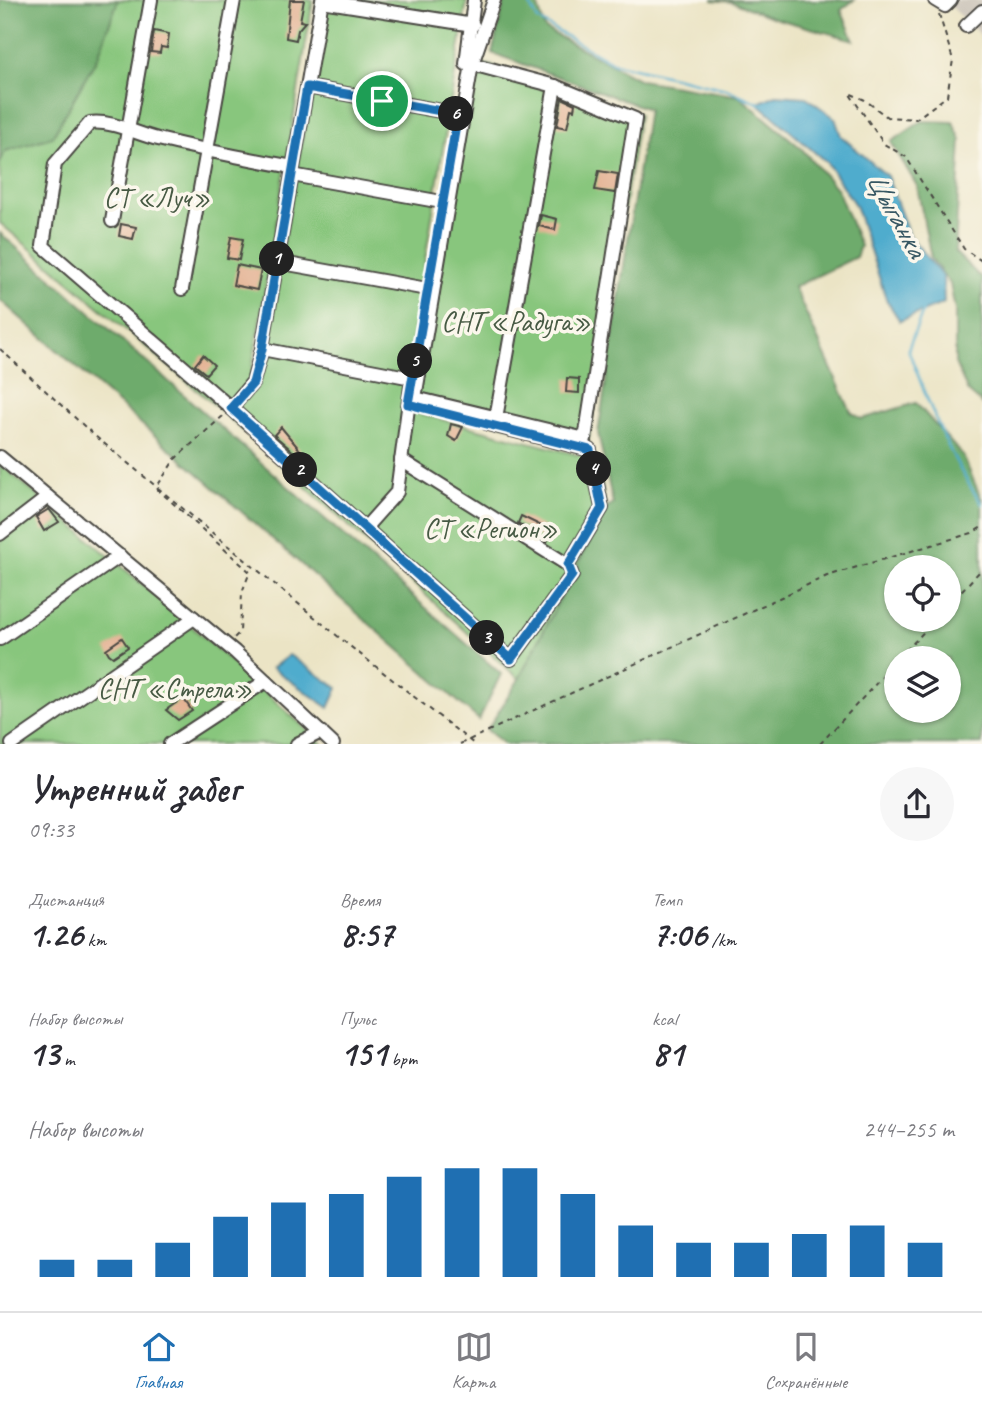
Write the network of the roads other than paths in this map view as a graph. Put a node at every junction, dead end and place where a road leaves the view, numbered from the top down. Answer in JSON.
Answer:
{"nodes":[{"id":1,"x":151,"y":0,"type":"edge"},
{"id":2,"x":234,"y":0,"type":"edge"},
{"id":3,"x":474,"y":0,"type":"edge"},
{"id":4,"x":495,"y":0,"type":"edge"},
{"id":5,"x":951,"y":0,"type":"edge"},
{"id":6,"x":322,"y":1,"type":"edge"},
{"id":7,"x":937,"y":5,"type":"edge"},
{"id":8,"x":982,"y":12,"type":"edge"},
{"id":9,"x":473,"y":25,"type":"junction"},
{"id":10,"x":966,"y":26,"type":"dead end"},
{"id":11,"x":472,"y":64,"type":"junction"},
{"id":12,"x":555,"y":86,"type":"junction"},
{"id":13,"x":307,"y":87,"type":"junction"},
{"id":14,"x":458,"y":114,"type":"junction"},
{"id":15,"x":129,"y":132,"type":"junction"},
{"id":16,"x":208,"y":152,"type":"junction"},
{"id":17,"x":292,"y":171,"type":"junction"},
{"id":18,"x":442,"y":202,"type":"junction"},
{"id":19,"x":112,"y":221,"type":"dead end"},
{"id":20,"x":276,"y":262,"type":"junction"},
{"id":21,"x":182,"y":289,"type":"dead end"},
{"id":22,"x":427,"y":289,"type":"junction"},
{"id":23,"x":262,"y":349,"type":"junction"},
{"id":24,"x":412,"y":378,"type":"junction"},
{"id":25,"x":408,"y":404,"type":"junction"},
{"id":26,"x":231,"y":408,"type":"junction"},
{"id":27,"x":496,"y":418,"type":"junction"},
{"id":28,"x":0,"y":457,"type":"edge"},
{"id":29,"x":401,"y":460,"type":"junction"},
{"id":30,"x":48,"y":497,"type":"junction"},
{"id":31,"x":365,"y":528,"type":"junction"},
{"id":32,"x":0,"y":534,"type":"edge"},
{"id":33,"x":120,"y":556,"type":"junction"},
{"id":34,"x":568,"y":565,"type":"junction"},
{"id":35,"x":194,"y":618,"type":"junction"},
{"id":36,"x":0,"y":639,"type":"edge"},
{"id":37,"x":266,"y":681,"type":"junction"},
{"id":38,"x":321,"y":732,"type":"junction"},
{"id":39,"x":12,"y":744,"type":"edge"},
{"id":40,"x":170,"y":744,"type":"edge"},
{"id":41,"x":296,"y":744,"type":"edge"},
{"id":42,"x":334,"y":744,"type":"edge"}],
"edges":[{"from":1,"to":15,"type":"street"},
{"from":2,"to":16,"type":"street"},
{"from":3,"to":9,"type":"street"},
{"from":4,"to":11,"type":"street"},
{"from":5,"to":7,"type":"street"},
{"from":6,"to":9,"type":"street"},
{"from":6,"to":13,"type":"street"},
{"from":8,"to":10,"type":"street"},
{"from":9,"to":14,"type":"street"},
{"from":11,"to":12,"type":"street"},
{"from":11,"to":27,"type":"street"},
{"from":12,"to":27,"type":"street"},
{"from":12,"to":27,"type":"street"},
{"from":13,"to":14,"type":"street"},
{"from":13,"to":17,"type":"street"},
{"from":14,"to":18,"type":"street"},
{"from":15,"to":16,"type":"street"},
{"from":15,"to":19,"type":"street"},
{"from":15,"to":26,"type":"street"},
{"from":16,"to":17,"type":"street"},
{"from":16,"to":21,"type":"street"},
{"from":17,"to":18,"type":"street"},
{"from":17,"to":20,"type":"street"},
{"from":18,"to":22,"type":"street"},
{"from":20,"to":22,"type":"street"},
{"from":20,"to":23,"type":"street"},
{"from":22,"to":24,"type":"street"},
{"from":23,"to":24,"type":"street"},
{"from":23,"to":26,"type":"street"},
{"from":24,"to":25,"type":"street"},
{"from":25,"to":29,"type":"street"},
{"from":25,"to":34,"type":"street"},
{"from":26,"to":31,"type":"street"},
{"from":28,"to":30,"type":"street"},
{"from":29,"to":31,"type":"street"},
{"from":29,"to":34,"type":"street"},
{"from":30,"to":32,"type":"street"},
{"from":30,"to":33,"type":"street"},
{"from":31,"to":34,"type":"street"},
{"from":33,"to":35,"type":"street"},
{"from":33,"to":36,"type":"street"},
{"from":35,"to":37,"type":"street"},
{"from":35,"to":39,"type":"street"},
{"from":37,"to":38,"type":"street"},
{"from":37,"to":40,"type":"street"},
{"from":38,"to":41,"type":"street"},
{"from":38,"to":42,"type":"street"}]}
